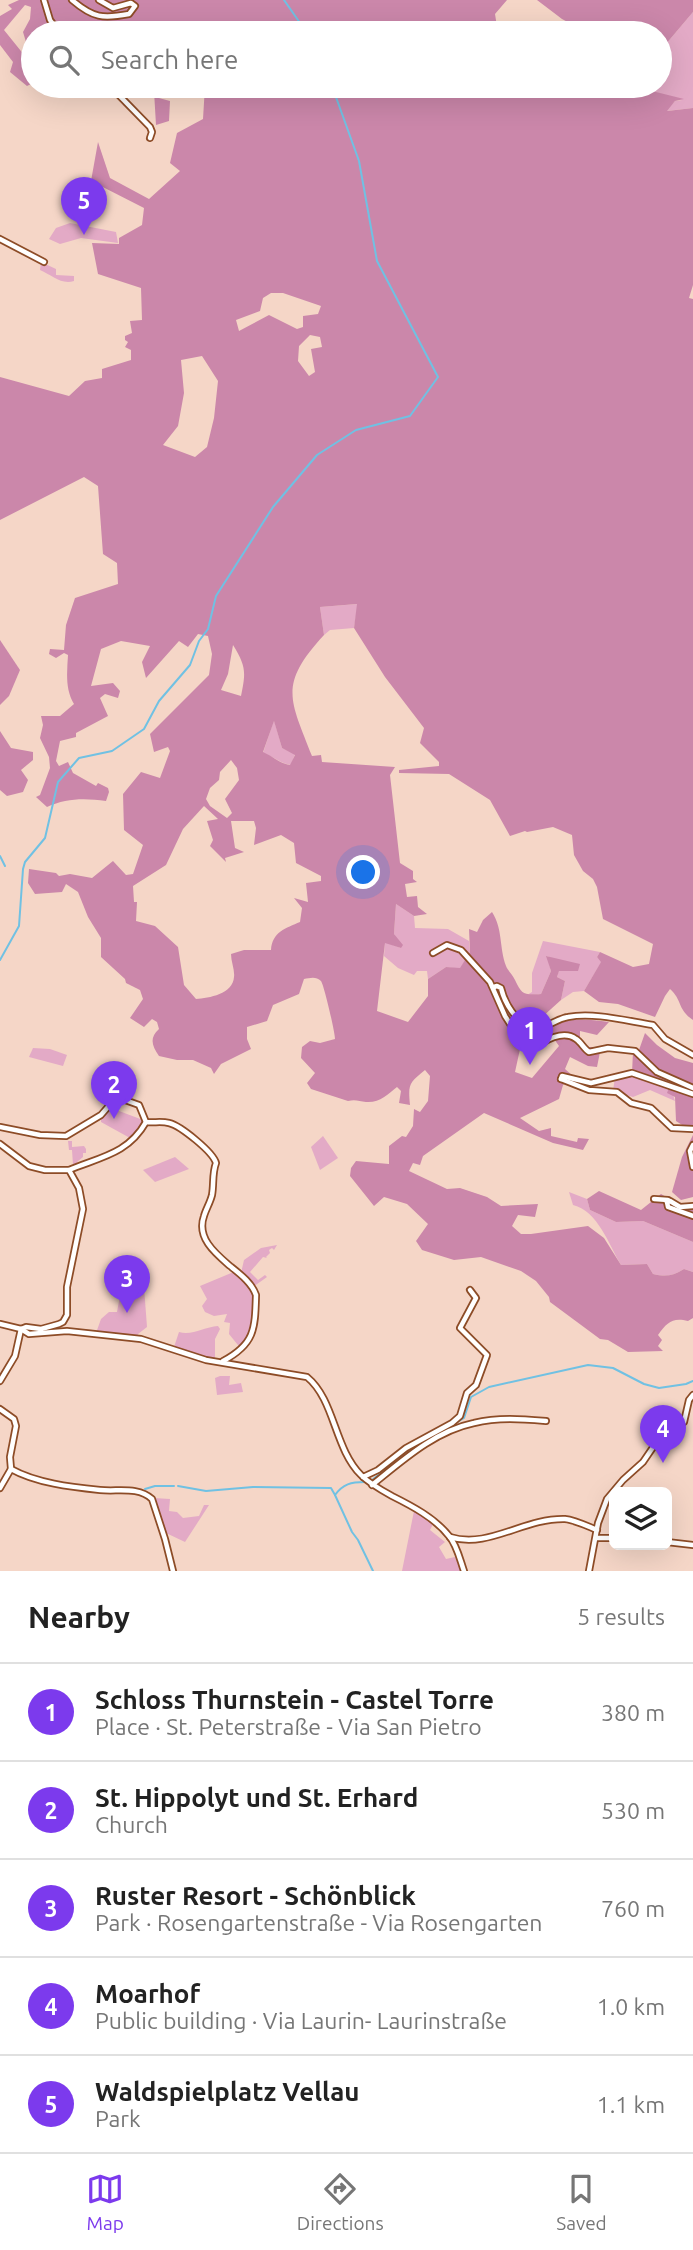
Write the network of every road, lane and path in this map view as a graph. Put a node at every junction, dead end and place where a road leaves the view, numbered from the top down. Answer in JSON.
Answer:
{"nodes":[{"id":1,"x":44,"y":0,"type":"edge"},
{"id":2,"x":72,"y":0,"type":"edge"},
{"id":3,"x":99,"y":0,"type":"edge"},
{"id":4,"x":51,"y":21,"type":"edge"},
{"id":5,"x":122,"y":98,"type":"edge"},
{"id":6,"x":150,"y":138,"type":"dead end"},
{"id":7,"x":0,"y":239,"type":"edge"},
{"id":8,"x":44,"y":262,"type":"dead end"},
{"id":9,"x":433,"y":953,"type":"dead end"},
{"id":10,"x":494,"y":988,"type":"junction"},
{"id":11,"x":693,"y":1055,"type":"edge"},
{"id":12,"x":693,"y":1088,"type":"edge"},
{"id":13,"x":693,"y":1094,"type":"edge"},
{"id":14,"x":146,"y":1122,"type":"junction"},
{"id":15,"x":0,"y":1127,"type":"edge"},
{"id":16,"x":693,"y":1129,"type":"edge"},
{"id":17,"x":0,"y":1144,"type":"edge"},
{"id":18,"x":693,"y":1145,"type":"edge"},
{"id":19,"x":693,"y":1167,"type":"edge"},
{"id":20,"x":69,"y":1170,"type":"junction"},
{"id":21,"x":653,"y":1199,"type":"dead end"},
{"id":22,"x":669,"y":1201,"type":"junction"},
{"id":23,"x":693,"y":1206,"type":"edge"},
{"id":24,"x":693,"y":1216,"type":"edge"},
{"id":25,"x":470,"y":1290,"type":"dead end"},
{"id":26,"x":0,"y":1324,"type":"edge"},
{"id":27,"x":21,"y":1329,"type":"junction"},
{"id":28,"x":223,"y":1362,"type":"junction"},
{"id":29,"x":0,"y":1381,"type":"edge"},
{"id":30,"x":693,"y":1395,"type":"edge"},
{"id":31,"x":0,"y":1409,"type":"edge"},
{"id":32,"x":546,"y":1421,"type":"dead end"},
{"id":33,"x":10,"y":1469,"type":"junction"},
{"id":34,"x":363,"y":1478,"type":"junction"},
{"id":35,"x":372,"y":1485,"type":"junction"},
{"id":36,"x":0,"y":1488,"type":"edge"},
{"id":37,"x":597,"y":1530,"type":"junction"},
{"id":38,"x":450,"y":1537,"type":"junction"},
{"id":39,"x":596,"y":1538,"type":"junction"},
{"id":40,"x":609,"y":1538,"type":"edge"},
{"id":41,"x":672,"y":1543,"type":"edge"},
{"id":42,"x":693,"y":1545,"type":"edge"},
{"id":43,"x":173,"y":1571,"type":"edge"},
{"id":44,"x":464,"y":1571,"type":"edge"},
{"id":45,"x":589,"y":1571,"type":"edge"}],
"edges":[{"from":1,"to":4,"type":"street"},
{"from":2,"to":3,"type":"street"},
{"from":5,"to":6,"type":"street"},
{"from":7,"to":8,"type":"street"},
{"from":9,"to":10,"type":"street"},
{"from":10,"to":11,"type":"street"},
{"from":10,"to":12,"type":"street"},
{"from":13,"to":16,"type":"street"},
{"from":14,"to":15,"type":"street"},
{"from":14,"to":20,"type":"street"},
{"from":14,"to":28,"type":"street"},
{"from":17,"to":20,"type":"street"},
{"from":18,"to":19,"type":"street"},
{"from":20,"to":27,"type":"street"},
{"from":21,"to":22,"type":"street"},
{"from":22,"to":23,"type":"street"},
{"from":22,"to":24,"type":"street"},
{"from":25,"to":34,"type":"street"},
{"from":26,"to":27,"type":"street"},
{"from":27,"to":28,"type":"street"},
{"from":27,"to":29,"type":"street"},
{"from":28,"to":34,"type":"street"},
{"from":30,"to":37,"type":"street"},
{"from":31,"to":33,"type":"street"},
{"from":32,"to":35,"type":"street"},
{"from":33,"to":36,"type":"street"},
{"from":33,"to":43,"type":"street"},
{"from":34,"to":35,"type":"street"},
{"from":35,"to":38,"type":"street"},
{"from":37,"to":38,"type":"street"},
{"from":37,"to":39,"type":"street"},
{"from":38,"to":44,"type":"street"},
{"from":39,"to":40,"type":"street"},
{"from":39,"to":45,"type":"street"},
{"from":41,"to":42,"type":"street"}]}
